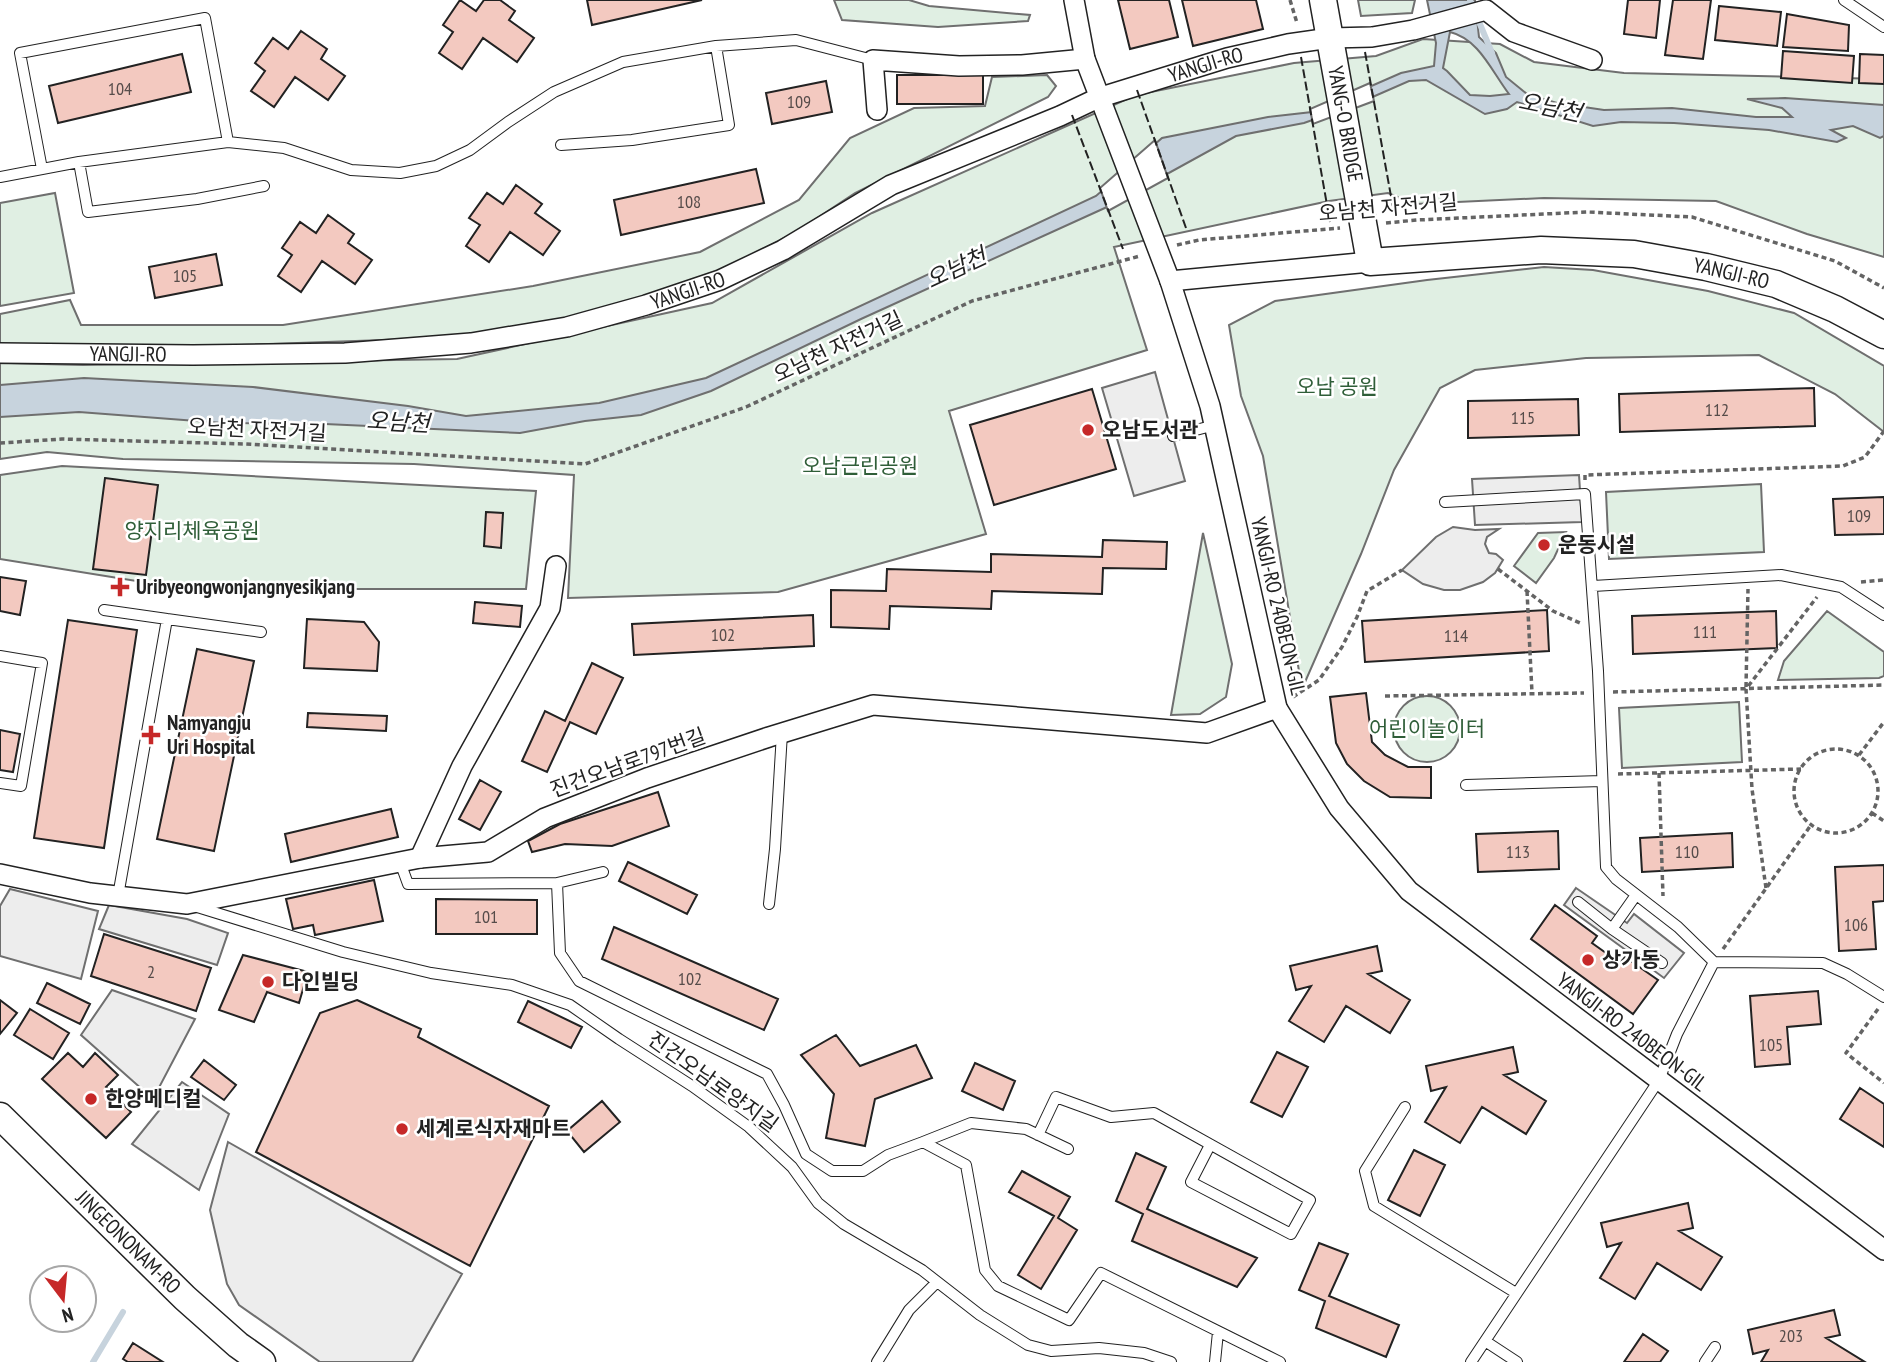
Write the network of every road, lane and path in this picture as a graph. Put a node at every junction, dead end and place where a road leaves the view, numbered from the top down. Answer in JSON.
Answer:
{"nodes":[{"id":1,"x":1074,"y":0,"type":"edge"},
{"id":2,"x":1323,"y":0,"type":"edge"},
{"id":3,"x":1844,"y":0,"type":"edge"},
{"id":4,"x":1884,"y":27,"type":"edge"},
{"id":5,"x":1330,"y":38,"type":"junction"},
{"id":6,"x":716,"y":46,"type":"junction"},
{"id":7,"x":1084,"y":59,"type":"junction"},
{"id":8,"x":1592,"y":60,"type":"dead end"},
{"id":9,"x":873,"y":61,"type":"junction"},
{"id":10,"x":1098,"y":98,"type":"junction"},
{"id":11,"x":877,"y":110,"type":"dead end"},
{"id":12,"x":228,"y":142,"type":"junction"},
{"id":13,"x":561,"y":145,"type":"dead end"},
{"id":14,"x":79,"y":162,"type":"junction"},
{"id":15,"x":42,"y":169,"type":"junction"},
{"id":16,"x":0,"y":177,"type":"edge"},
{"id":17,"x":264,"y":186,"type":"dead end"},
{"id":18,"x":1362,"y":218,"type":"junction"},
{"id":19,"x":1157,"y":247,"type":"junction"},
{"id":20,"x":1370,"y":262,"type":"junction"},
{"id":21,"x":1170,"y":281,"type":"junction"},
{"id":22,"x":1884,"y":288,"type":"edge"},
{"id":23,"x":1884,"y":335,"type":"edge"},
{"id":24,"x":0,"y":353,"type":"edge"},
{"id":25,"x":1214,"y":425,"type":"junction"},
{"id":26,"x":1884,"y":431,"type":"edge"},
{"id":27,"x":1173,"y":436,"type":"dead end"},
{"id":28,"x":0,"y":443,"type":"edge"},
{"id":29,"x":1585,"y":494,"type":"junction"},
{"id":30,"x":1445,"y":502,"type":"dead end"},
{"id":31,"x":556,"y":566,"type":"dead end"},
{"id":32,"x":1498,"y":569,"type":"dead end"},
{"id":33,"x":1402,"y":570,"type":"dead end"},
{"id":34,"x":1748,"y":576,"type":"junction"},
{"id":35,"x":1827,"y":584,"type":"junction"},
{"id":36,"x":1593,"y":586,"type":"junction"},
{"id":37,"x":1527,"y":591,"type":"junction"},
{"id":38,"x":104,"y":610,"type":"dead end"},
{"id":39,"x":1884,"y":615,"type":"edge"},
{"id":40,"x":167,"y":619,"type":"junction"},
{"id":41,"x":1595,"y":629,"type":"junction"},
{"id":42,"x":261,"y":632,"type":"dead end"},
{"id":43,"x":0,"y":656,"type":"edge"},
{"id":44,"x":1884,"y":685,"type":"edge"},
{"id":45,"x":1746,"y":689,"type":"junction"},
{"id":46,"x":1599,"y":692,"type":"junction"},
{"id":47,"x":1532,"y":694,"type":"junction"},
{"id":48,"x":1385,"y":696,"type":"dead end"},
{"id":49,"x":1277,"y":708,"type":"junction"},
{"id":50,"x":1884,"y":722,"type":"edge"},
{"id":51,"x":782,"y":733,"type":"junction"},
{"id":52,"x":1859,"y":755,"type":"junction"},
{"id":53,"x":1801,"y":769,"type":"junction"},
{"id":54,"x":1751,"y":770,"type":"junction"},
{"id":55,"x":1659,"y":772,"type":"junction"},
{"id":56,"x":1602,"y":778,"type":"junction"},
{"id":57,"x":0,"y":783,"type":"edge"},
{"id":58,"x":1466,"y":785,"type":"dead end"},
{"id":59,"x":1872,"y":813,"type":"junction"},
{"id":60,"x":1884,"y":821,"type":"edge"},
{"id":61,"x":1811,"y":825,"type":"junction"},
{"id":62,"x":421,"y":858,"type":"junction"},
{"id":63,"x":400,"y":862,"type":"junction"},
{"id":64,"x":603,"y":872,"type":"dead end"},
{"id":65,"x":0,"y":874,"type":"edge"},
{"id":66,"x":557,"y":883,"type":"junction"},
{"id":67,"x":1766,"y":888,"type":"junction"},
{"id":68,"x":1636,"y":894,"type":"junction"},
{"id":69,"x":118,"y":896,"type":"junction"},
{"id":70,"x":1578,"y":902,"type":"dead end"},
{"id":71,"x":187,"y":904,"type":"junction"},
{"id":72,"x":769,"y":904,"type":"dead end"},
{"id":73,"x":1664,"y":916,"type":"junction"},
{"id":74,"x":1612,"y":929,"type":"junction"},
{"id":75,"x":1714,"y":962,"type":"junction"},
{"id":76,"x":1662,"y":963,"type":"dead end"},
{"id":77,"x":1884,"y":998,"type":"edge"},
{"id":78,"x":1659,"y":1080,"type":"junction"},
{"id":79,"x":1884,"y":1083,"type":"edge"},
{"id":80,"x":1405,"y":1107,"type":"dead end"},
{"id":81,"x":0,"y":1116,"type":"edge"},
{"id":82,"x":1038,"y":1135,"type":"junction"},
{"id":83,"x":923,"y":1142,"type":"junction"},
{"id":84,"x":1210,"y":1145,"type":"junction"},
{"id":85,"x":1068,"y":1149,"type":"dead end"},
{"id":86,"x":1884,"y":1250,"type":"edge"},
{"id":87,"x":937,"y":1282,"type":"junction"},
{"id":88,"x":1516,"y":1293,"type":"junction"},
{"id":89,"x":1218,"y":1332,"type":"junction"},
{"id":90,"x":1485,"y":1341,"type":"junction"},
{"id":91,"x":1715,"y":1347,"type":"dead end"},
{"id":92,"x":262,"y":1362,"type":"edge"},
{"id":93,"x":877,"y":1362,"type":"edge"},
{"id":94,"x":1171,"y":1362,"type":"edge"},
{"id":95,"x":1215,"y":1362,"type":"edge"},
{"id":96,"x":1280,"y":1362,"type":"edge"},
{"id":97,"x":1471,"y":1362,"type":"edge"},
{"id":98,"x":1517,"y":1362,"type":"edge"},
{"id":99,"x":1705,"y":1362,"type":"edge"}],
"edges":[{"from":1,"to":7,"type":"street","name":"YANGJI-RO 240BEON-GIL"},
{"from":2,"to":5,"type":"street"},
{"from":3,"to":4,"type":"lane"},
{"from":5,"to":8,"type":"street","name":"YANGJI-RO"},
{"from":5,"to":10,"type":"street","name":"YANGJI-RO"},
{"from":5,"to":18,"type":"street","name":"YANG-O BRIDGE"},
{"from":6,"to":9,"type":"lane"},
{"from":6,"to":12,"type":"lane"},
{"from":6,"to":13,"type":"lane"},
{"from":7,"to":9,"type":"street"},
{"from":7,"to":10,"type":"street","name":"YANGJI-RO 240BEON-GIL"},
{"from":9,"to":11,"type":"street"},
{"from":10,"to":19,"type":"street","name":"YANGJI-RO 240BEON-GIL"},
{"from":10,"to":24,"type":"street","name":"YANGJI-RO"},
{"from":12,"to":14,"type":"lane"},
{"from":12,"to":15,"type":"lane"},
{"from":14,"to":15,"type":"lane"},
{"from":14,"to":17,"type":"lane"},
{"from":15,"to":16,"type":"lane"},
{"from":18,"to":19,"type":"path","name":"오남천 자전거길"},
{"from":18,"to":20,"type":"street"},
{"from":18,"to":22,"type":"path","name":"오남천 자전거길"},
{"from":19,"to":21,"type":"street","name":"YANGJI-RO 240BEON-GIL"},
{"from":19,"to":28,"type":"path","name":"오남천 자전거길"},
{"from":20,"to":21,"type":"street"},
{"from":20,"to":23,"type":"street","name":"YANGJI-RO"},
{"from":21,"to":25,"type":"street","name":"YANGJI-RO 240BEON-GIL"},
{"from":25,"to":27,"type":"lane"},
{"from":25,"to":49,"type":"street","name":"YANGJI-RO 240BEON-GIL"},
{"from":26,"to":29,"type":"path"},
{"from":29,"to":30,"type":"lane"},
{"from":29,"to":36,"type":"lane"},
{"from":31,"to":62,"type":"street"},
{"from":32,"to":37,"type":"path"},
{"from":33,"to":49,"type":"path"},
{"from":34,"to":35,"type":"lane"},
{"from":34,"to":36,"type":"lane"},
{"from":34,"to":45,"type":"path"},
{"from":35,"to":39,"type":"lane"},
{"from":35,"to":45,"type":"path"},
{"from":36,"to":41,"type":"lane"},
{"from":37,"to":41,"type":"path"},
{"from":37,"to":47,"type":"path"},
{"from":38,"to":40,"type":"lane"},
{"from":40,"to":42,"type":"lane"},
{"from":40,"to":69,"type":"lane"},
{"from":41,"to":46,"type":"lane"},
{"from":43,"to":57,"type":"lane"},
{"from":44,"to":45,"type":"path"},
{"from":45,"to":46,"type":"path"},
{"from":45,"to":54,"type":"path"},
{"from":46,"to":47,"type":"path"},
{"from":46,"to":56,"type":"lane"},
{"from":47,"to":48,"type":"path"},
{"from":49,"to":51,"type":"street","name":"진건오남로797번길"},
{"from":49,"to":78,"type":"street","name":"YANGJI-RO 240BEON-GIL"},
{"from":50,"to":52,"type":"path"},
{"from":51,"to":62,"type":"street","name":"진건오남로797번길"},
{"from":51,"to":72,"type":"lane"},
{"from":52,"to":53,"type":"path"},
{"from":52,"to":59,"type":"path"},
{"from":53,"to":54,"type":"path"},
{"from":53,"to":61,"type":"path"},
{"from":54,"to":55,"type":"path"},
{"from":54,"to":67,"type":"path"},
{"from":55,"to":56,"type":"path"},
{"from":55,"to":73,"type":"path"},
{"from":56,"to":58,"type":"lane"},
{"from":56,"to":68,"type":"lane"},
{"from":59,"to":60,"type":"path"},
{"from":59,"to":61,"type":"path"},
{"from":61,"to":67,"type":"path"},
{"from":62,"to":63,"type":"street","name":"진건오남로797번길"},
{"from":63,"to":66,"type":"lane"},
{"from":63,"to":71,"type":"street","name":"진건오남로797번길"},
{"from":64,"to":66,"type":"lane"},
{"from":65,"to":69,"type":"street","name":"진건오남로797번길"},
{"from":66,"to":83,"type":"lane"},
{"from":67,"to":75,"type":"path"},
{"from":68,"to":73,"type":"lane"},
{"from":68,"to":74,"type":"lane"},
{"from":69,"to":71,"type":"street","name":"진건오남로797번길"},
{"from":70,"to":74,"type":"lane"},
{"from":71,"to":87,"type":"lane","name":"진건오남로양지길"},
{"from":73,"to":75,"type":"lane"},
{"from":74,"to":76,"type":"lane"},
{"from":75,"to":77,"type":"lane"},
{"from":75,"to":78,"type":"lane"},
{"from":77,"to":79,"type":"path"},
{"from":78,"to":86,"type":"street","name":"YANGJI-RO 240BEON-GIL"},
{"from":78,"to":88,"type":"lane"},
{"from":80,"to":88,"type":"lane"},
{"from":81,"to":92,"type":"street","name":"JINGEONONAM-RO"},
{"from":82,"to":83,"type":"lane"},
{"from":82,"to":84,"type":"lane"},
{"from":82,"to":85,"type":"lane"},
{"from":83,"to":89,"type":"lane"},
{"from":84,"to":84,"type":"lane"},
{"from":87,"to":93,"type":"lane"},
{"from":87,"to":94,"type":"lane","name":"진건오남로양지길"},
{"from":88,"to":90,"type":"lane"},
{"from":89,"to":95,"type":"lane"},
{"from":89,"to":96,"type":"lane"},
{"from":90,"to":97,"type":"lane"},
{"from":90,"to":98,"type":"lane"},
{"from":91,"to":99,"type":"lane"}]}
